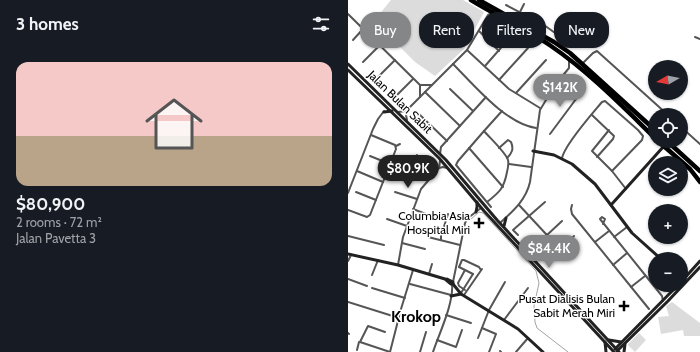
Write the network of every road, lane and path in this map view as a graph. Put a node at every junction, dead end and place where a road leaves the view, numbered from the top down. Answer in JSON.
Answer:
{"nodes":[{"id":1,"x":471,"y":0,"type":"edge"},
{"id":2,"x":479,"y":0,"type":"edge"},
{"id":3,"x":524,"y":4,"type":"dead end"},
{"id":4,"x":506,"y":6,"type":"dead end"},
{"id":5,"x":488,"y":12,"type":"edge"},
{"id":6,"x":520,"y":12,"type":"joint"},
{"id":7,"x":348,"y":14,"type":"edge"},
{"id":8,"x":360,"y":26,"type":"edge"},
{"id":9,"x":482,"y":26,"type":"edge"},
{"id":10,"x":479,"y":31,"type":"junction"},
{"id":11,"x":360,"y":32,"type":"edge"},
{"id":12,"x":695,"y":37,"type":"dead end"},
{"id":13,"x":554,"y":39,"type":"edge"},
{"id":14,"x":700,"y":39,"type":"edge"},
{"id":15,"x":353,"y":40,"type":"dead end"},
{"id":16,"x":546,"y":44,"type":"edge"},
{"id":17,"x":377,"y":48,"type":"edge"},
{"id":18,"x":383,"y":48,"type":"edge"},
{"id":19,"x":501,"y":48,"type":"edge"},
{"id":20,"x":528,"y":48,"type":"dead end"},
{"id":21,"x":568,"y":48,"type":"edge"},
{"id":22,"x":467,"y":50,"type":"junction"},
{"id":23,"x":498,"y":51,"type":"junction"},
{"id":24,"x":569,"y":59,"type":"junction"},
{"id":25,"x":395,"y":60,"type":"junction"},
{"id":26,"x":546,"y":60,"type":"dead end"},
{"id":27,"x":363,"y":62,"type":"dead end"},
{"id":28,"x":584,"y":63,"type":"junction"},
{"id":29,"x":348,"y":64,"type":"edge"},
{"id":30,"x":453,"y":64,"type":"junction"},
{"id":31,"x":485,"y":66,"type":"junction"},
{"id":32,"x":569,"y":68,"type":"junction"},
{"id":33,"x":349,"y":72,"type":"edge"},
{"id":34,"x":378,"y":77,"type":"dead end"},
{"id":35,"x":413,"y":78,"type":"junction"},
{"id":36,"x":499,"y":80,"type":"junction"},
{"id":37,"x":420,"y":85,"type":"junction"},
{"id":38,"x":432,"y":85,"type":"junction"},
{"id":39,"x":555,"y":85,"type":"junction"},
{"id":40,"x":450,"y":89,"type":"dead end"},
{"id":41,"x":582,"y":91,"type":"dead end"},
{"id":42,"x":425,"y":92,"type":"junction"},
{"id":43,"x":516,"y":93,"type":"junction"},
{"id":44,"x":397,"y":95,"type":"dead end"},
{"id":45,"x":382,"y":97,"type":"junction"},
{"id":46,"x":486,"y":97,"type":"junction"},
{"id":47,"x":420,"y":98,"type":"junction"},
{"id":48,"x":575,"y":100,"type":"junction"},
{"id":49,"x":387,"y":107,"type":"junction"},
{"id":50,"x":540,"y":108,"type":"junction"},
{"id":51,"x":660,"y":108,"type":"edge"},
{"id":52,"x":407,"y":110,"type":"junction"},
{"id":53,"x":392,"y":111,"type":"junction"},
{"id":54,"x":473,"y":111,"type":"junction"},
{"id":55,"x":502,"y":111,"type":"junction"},
{"id":56,"x":384,"y":112,"type":"junction"},
{"id":57,"x":398,"y":112,"type":"junction"},
{"id":58,"x":419,"y":114,"type":"dead end"},
{"id":59,"x":592,"y":115,"type":"junction"},
{"id":60,"x":407,"y":122,"type":"junction"},
{"id":61,"x":648,"y":123,"type":"edge"},
{"id":62,"x":460,"y":126,"type":"junction"},
{"id":63,"x":536,"y":128,"type":"junction"},
{"id":64,"x":609,"y":130,"type":"junction"},
{"id":65,"x":484,"y":131,"type":"junction"},
{"id":66,"x":648,"y":131,"type":"edge"},
{"id":67,"x":688,"y":133,"type":"edge"},
{"id":68,"x":550,"y":134,"type":"dead end"},
{"id":69,"x":371,"y":135,"type":"junction"},
{"id":70,"x":446,"y":141,"type":"junction"},
{"id":71,"x":400,"y":144,"type":"dead end"},
{"id":72,"x":700,"y":144,"type":"edge"},
{"id":73,"x":396,"y":146,"type":"junction"},
{"id":74,"x":441,"y":147,"type":"junction"},
{"id":75,"x":435,"y":148,"type":"junction"},
{"id":76,"x":469,"y":148,"type":"junction"},
{"id":77,"x":499,"y":148,"type":"junction"},
{"id":78,"x":662,"y":148,"type":"edge"},
{"id":79,"x":666,"y":148,"type":"edge"},
{"id":80,"x":675,"y":148,"type":"edge"},
{"id":81,"x":534,"y":151,"type":"junction"},
{"id":82,"x":440,"y":154,"type":"junction"},
{"id":83,"x":417,"y":155,"type":"dead end"},
{"id":84,"x":370,"y":156,"type":"dead end"},
{"id":85,"x":597,"y":157,"type":"junction"},
{"id":86,"x":439,"y":158,"type":"junction"},
{"id":87,"x":507,"y":158,"type":"junction"},
{"id":88,"x":562,"y":158,"type":"junction"},
{"id":89,"x":446,"y":160,"type":"junction"},
{"id":90,"x":390,"y":164,"type":"junction"},
{"id":91,"x":508,"y":164,"type":"junction"},
{"id":92,"x":531,"y":167,"type":"junction"},
{"id":93,"x":439,"y":168,"type":"junction"},
{"id":94,"x":449,"y":169,"type":"junction"},
{"id":95,"x":356,"y":171,"type":"junction"},
{"id":96,"x":612,"y":171,"type":"junction"},
{"id":97,"x":700,"y":171,"type":"edge"},
{"id":98,"x":427,"y":181,"type":"junction"},
{"id":99,"x":383,"y":182,"type":"junction"},
{"id":100,"x":700,"y":182,"type":"edge"},
{"id":101,"x":503,"y":187,"type":"junction"},
{"id":102,"x":626,"y":189,"type":"junction"},
{"id":103,"x":356,"y":192,"type":"dead end"},
{"id":104,"x":395,"y":192,"type":"dead end"},
{"id":105,"x":348,"y":193,"type":"edge"},
{"id":106,"x":417,"y":199,"type":"junction"},
{"id":107,"x":376,"y":200,"type":"junction"},
{"id":108,"x":476,"y":201,"type":"junction"},
{"id":109,"x":487,"y":202,"type":"junction"},
{"id":110,"x":545,"y":202,"type":"dead end"},
{"id":111,"x":519,"y":205,"type":"junction"},
{"id":112,"x":572,"y":205,"type":"dead end"},
{"id":113,"x":611,"y":205,"type":"junction"},
{"id":114,"x":491,"y":207,"type":"dead end"},
{"id":115,"x":481,"y":208,"type":"junction"},
{"id":116,"x":413,"y":209,"type":"junction"},
{"id":117,"x":348,"y":210,"type":"edge"},
{"id":118,"x":484,"y":211,"type":"junction"},
{"id":119,"x":477,"y":212,"type":"junction"},
{"id":120,"x":448,"y":214,"type":"dead end"},
{"id":121,"x":431,"y":216,"type":"dead end"},
{"id":122,"x":529,"y":216,"type":"junction"},
{"id":123,"x":505,"y":218,"type":"junction"},
{"id":124,"x":387,"y":219,"type":"dead end"},
{"id":125,"x":497,"y":220,"type":"junction"},
{"id":126,"x":562,"y":221,"type":"dead end"},
{"id":127,"x":500,"y":223,"type":"junction"},
{"id":128,"x":603,"y":224,"type":"dead end"},
{"id":129,"x":407,"y":226,"type":"junction"},
{"id":130,"x":504,"y":226,"type":"junction"},
{"id":131,"x":627,"y":227,"type":"junction"},
{"id":132,"x":609,"y":230,"type":"junction"},
{"id":133,"x":518,"y":235,"type":"dead end"},
{"id":134,"x":546,"y":235,"type":"junction"},
{"id":135,"x":348,"y":236,"type":"edge"},
{"id":136,"x":574,"y":236,"type":"dead end"},
{"id":137,"x":614,"y":237,"type":"junction"},
{"id":138,"x":428,"y":238,"type":"dead end"},
{"id":139,"x":441,"y":240,"type":"junction"},
{"id":140,"x":402,"y":242,"type":"junction"},
{"id":141,"x":595,"y":242,"type":"junction"},
{"id":142,"x":384,"y":245,"type":"dead end"},
{"id":143,"x":460,"y":245,"type":"junction"},
{"id":144,"x":425,"y":249,"type":"dead end"},
{"id":145,"x":653,"y":252,"type":"edge"},
{"id":146,"x":627,"y":253,"type":"junction"},
{"id":147,"x":350,"y":254,"type":"edge"},
{"id":148,"x":528,"y":258,"type":"junction"},
{"id":149,"x":378,"y":260,"type":"junction"},
{"id":150,"x":540,"y":260,"type":"dead end"},
{"id":151,"x":348,"y":261,"type":"edge"},
{"id":152,"x":700,"y":261,"type":"edge"},
{"id":153,"x":432,"y":264,"type":"dead end"},
{"id":154,"x":613,"y":264,"type":"junction"},
{"id":155,"x":398,"y":265,"type":"junction"},
{"id":156,"x":458,"y":266,"type":"junction"},
{"id":157,"x":700,"y":267,"type":"edge"},
{"id":158,"x":413,"y":270,"type":"junction"},
{"id":159,"x":464,"y":270,"type":"junction"},
{"id":160,"x":429,"y":274,"type":"junction"},
{"id":161,"x":473,"y":274,"type":"junction"},
{"id":162,"x":372,"y":275,"type":"dead end"},
{"id":163,"x":688,"y":275,"type":"edge"},
{"id":164,"x":477,"y":276,"type":"junction"},
{"id":165,"x":645,"y":276,"type":"junction"},
{"id":166,"x":454,"y":277,"type":"junction"},
{"id":167,"x":688,"y":278,"type":"edge"},
{"id":168,"x":348,"y":279,"type":"edge"},
{"id":169,"x":446,"y":279,"type":"junction"},
{"id":170,"x":505,"y":282,"type":"dead end"},
{"id":171,"x":452,"y":283,"type":"junction"},
{"id":172,"x":409,"y":284,"type":"junction"},
{"id":173,"x":470,"y":284,"type":"junction"},
{"id":174,"x":367,"y":286,"type":"dead end"},
{"id":175,"x":631,"y":287,"type":"junction"},
{"id":176,"x":372,"y":288,"type":"dead end"},
{"id":177,"x":528,"y":288,"type":"dead end"},
{"id":178,"x":464,"y":290,"type":"junction"},
{"id":179,"x":672,"y":292,"type":"edge"},
{"id":180,"x":676,"y":292,"type":"edge"},
{"id":181,"x":463,"y":294,"type":"junction"},
{"id":182,"x":451,"y":295,"type":"junction"},
{"id":183,"x":662,"y":296,"type":"junction"},
{"id":184,"x":667,"y":297,"type":"junction"},
{"id":185,"x":405,"y":298,"type":"junction"},
{"id":186,"x":662,"y":301,"type":"junction"},
{"id":187,"x":668,"y":301,"type":"junction"},
{"id":188,"x":348,"y":302,"type":"edge"},
{"id":189,"x":649,"y":309,"type":"dead end"},
{"id":190,"x":489,"y":310,"type":"junction"},
{"id":191,"x":446,"y":315,"type":"junction"},
{"id":192,"x":399,"y":318,"type":"junction"},
{"id":193,"x":504,"y":320,"type":"junction"},
{"id":194,"x":471,"y":322,"type":"dead end"},
{"id":195,"x":482,"y":328,"type":"junction"},
{"id":196,"x":462,"y":330,"type":"dead end"},
{"id":197,"x":385,"y":332,"type":"dead end"},
{"id":198,"x":426,"y":332,"type":"dead end"},
{"id":199,"x":478,"y":338,"type":"dead end"},
{"id":200,"x":528,"y":338,"type":"junction"},
{"id":201,"x":437,"y":340,"type":"junction"},
{"id":202,"x":606,"y":340,"type":"junction"},
{"id":203,"x":360,"y":342,"type":"junction"},
{"id":204,"x":621,"y":342,"type":"junction"},
{"id":205,"x":626,"y":342,"type":"junction"},
{"id":206,"x":357,"y":350,"type":"dead end"},
{"id":207,"x":615,"y":351,"type":"edge"},
{"id":208,"x":390,"y":352,"type":"edge"},
{"id":209,"x":420,"y":352,"type":"edge"},
{"id":210,"x":433,"y":352,"type":"edge"},
{"id":211,"x":489,"y":352,"type":"edge"},
{"id":212,"x":516,"y":352,"type":"edge"},
{"id":213,"x":543,"y":352,"type":"edge"},
{"id":214,"x":606,"y":352,"type":"edge"},
{"id":215,"x":624,"y":352,"type":"edge"}],
"edges":[{"from":1,"to":5,"type":"highway"},
{"from":2,"to":13,"type":"highway"},
{"from":3,"to":6,"type":"street"},
{"from":4,"to":6,"type":"street"},
{"from":7,"to":8,"type":"street"},
{"from":9,"to":10,"type":"street"},
{"from":10,"to":22,"type":"street"},
{"from":10,"to":23,"type":"street"},
{"from":11,"to":15,"type":"street"},
{"from":12,"to":14,"type":"street"},
{"from":16,"to":24,"type":"highway"},
{"from":17,"to":27,"type":"street"},
{"from":18,"to":25,"type":"street"},
{"from":19,"to":23,"type":"street"},
{"from":20,"to":36,"type":"street"},
{"from":21,"to":28,"type":"highway"},
{"from":22,"to":30,"type":"street"},
{"from":22,"to":31,"type":"street"},
{"from":23,"to":31,"type":"street"},
{"from":24,"to":28,"type":"highway"},
{"from":24,"to":32,"type":"street"},
{"from":25,"to":34,"type":"street"},
{"from":25,"to":35,"type":"street"},
{"from":26,"to":43,"type":"street"},
{"from":28,"to":32,"type":"street"},
{"from":28,"to":51,"type":"street"},
{"from":28,"to":61,"type":"highway"},
{"from":28,"to":66,"type":"highway"},
{"from":29,"to":45,"type":"main road","name":"Jalan Bulan Sabit"},
{"from":30,"to":38,"type":"street"},
{"from":30,"to":46,"type":"street"},
{"from":31,"to":36,"type":"street"},
{"from":32,"to":39,"type":"street"},
{"from":33,"to":49,"type":"main road","name":"Jalan Bulan Sabit"},
{"from":35,"to":37,"type":"street"},
{"from":35,"to":44,"type":"street"},
{"from":36,"to":43,"type":"street"},
{"from":37,"to":38,"type":"street"},
{"from":37,"to":47,"type":"street"},
{"from":38,"to":42,"type":"street"},
{"from":39,"to":48,"type":"street"},
{"from":39,"to":50,"type":"street"},
{"from":40,"to":54,"type":"street"},
{"from":41,"to":48,"type":"street"},
{"from":42,"to":47,"type":"street"},
{"from":42,"to":62,"type":"street"},
{"from":43,"to":50,"type":"street"},
{"from":45,"to":49,"type":"main road"},
{"from":45,"to":57,"type":"main road","name":"Jalan Bulan Sabit"},
{"from":46,"to":54,"type":"street"},
{"from":46,"to":55,"type":"street"},
{"from":47,"to":52,"type":"street"},
{"from":48,"to":68,"type":"street"},
{"from":49,"to":53,"type":"main road","name":"Jalan Bulan Sabit"},
{"from":49,"to":56,"type":"street"},
{"from":50,"to":63,"type":"street"},
{"from":52,"to":57,"type":"street"},
{"from":52,"to":60,"type":"street"},
{"from":53,"to":56,"type":"main road"},
{"from":53,"to":86,"type":"main road","name":"Jalan Bulan Sabit"},
{"from":54,"to":62,"type":"street"},
{"from":55,"to":63,"type":"street"},
{"from":55,"to":65,"type":"street"},
{"from":56,"to":69,"type":"street"},
{"from":57,"to":60,"type":"main road","name":"Jalan Bulan Sabit"},
{"from":58,"to":70,"type":"street"},
{"from":59,"to":64,"type":"street"},
{"from":59,"to":88,"type":"street"},
{"from":59,"to":96,"type":"street"},
{"from":60,"to":75,"type":"main road","name":"Jalan Bulan Sabit"},
{"from":62,"to":70,"type":"street"},
{"from":63,"to":81,"type":"street"},
{"from":64,"to":85,"type":"street"},
{"from":64,"to":85,"type":"street"},
{"from":65,"to":76,"type":"street"},
{"from":65,"to":77,"type":"street"},
{"from":67,"to":72,"type":"street"},
{"from":69,"to":73,"type":"street"},
{"from":69,"to":95,"type":"street"},
{"from":70,"to":74,"type":"street"},
{"from":71,"to":73,"type":"street"},
{"from":73,"to":90,"type":"street"},
{"from":74,"to":75,"type":"street"},
{"from":74,"to":82,"type":"street"},
{"from":75,"to":82,"type":"main road","name":"Jalan Bulan Sabit"},
{"from":76,"to":101,"type":"street"},
{"from":76,"to":109,"type":"street"},
{"from":77,"to":87,"type":"street"},
{"from":77,"to":87,"type":"street"},
{"from":78,"to":102,"type":"main road"},
{"from":79,"to":100,"type":"highway"},
{"from":80,"to":97,"type":"highway"},
{"from":81,"to":88,"type":"main road"},
{"from":81,"to":92,"type":"street"},
{"from":82,"to":89,"type":"main road","name":"Jalan Bulan Sabit"},
{"from":83,"to":98,"type":"street"},
{"from":84,"to":90,"type":"street"},
{"from":85,"to":96,"type":"street"},
{"from":86,"to":93,"type":"street"},
{"from":86,"to":94,"type":"main road","name":"Jalan Bulan Sabit"},
{"from":87,"to":91,"type":"street"},
{"from":88,"to":113,"type":"main road"},
{"from":89,"to":115,"type":"main road"},
{"from":89,"to":125,"type":"main road","name":"Jalan Bulan Sabit"},
{"from":90,"to":99,"type":"street"},
{"from":91,"to":92,"type":"street"},
{"from":91,"to":101,"type":"street"},
{"from":92,"to":111,"type":"street"},
{"from":93,"to":94,"type":"street"},
{"from":93,"to":98,"type":"street"},
{"from":94,"to":108,"type":"main road","name":"Jalan Bulan Sabit"},
{"from":95,"to":99,"type":"street"},
{"from":95,"to":105,"type":"street"},
{"from":96,"to":102,"type":"street"},
{"from":98,"to":106,"type":"street"},
{"from":99,"to":107,"type":"street"},
{"from":101,"to":109,"type":"street"},
{"from":102,"to":113,"type":"main road"},
{"from":103,"to":107,"type":"street"},
{"from":104,"to":106,"type":"street"},
{"from":106,"to":116,"type":"street"},
{"from":107,"to":117,"type":"street"},
{"from":108,"to":115,"type":"main road","name":"Jalan Bulan Sabit"},
{"from":108,"to":119,"type":"main road"},
{"from":109,"to":114,"type":"street"},
{"from":110,"to":122,"type":"street"},
{"from":111,"to":122,"type":"street"},
{"from":111,"to":123,"type":"street"},
{"from":112,"to":141,"type":"street"},
{"from":113,"to":131,"type":"main road"},
{"from":115,"to":118,"type":"main road","name":"Jalan Bulan Sabit"},
{"from":115,"to":119,"type":"street"},
{"from":116,"to":121,"type":"street"},
{"from":116,"to":129,"type":"street"},
{"from":118,"to":119,"type":"main road"},
{"from":118,"to":148,"type":"main road","name":"Jalan Bulan Sabit"},
{"from":119,"to":143,"type":"street"},
{"from":120,"to":139,"type":"street"},
{"from":122,"to":133,"type":"street"},
{"from":122,"to":134,"type":"street"},
{"from":123,"to":125,"type":"main road"},
{"from":123,"to":127,"type":"street"},
{"from":123,"to":130,"type":"main road"},
{"from":124,"to":129,"type":"street"},
{"from":125,"to":127,"type":"main road","name":"Jalan Bulan Sabit"},
{"from":126,"to":134,"type":"street"},
{"from":127,"to":130,"type":"main road","name":"Jalan Bulan Sabit"},
{"from":127,"to":148,"type":"main road"},
{"from":128,"to":132,"type":"street"},
{"from":129,"to":140,"type":"street"},
{"from":130,"to":202,"type":"main road","name":"Jalan Bulan Sabit"},
{"from":131,"to":137,"type":"street"},
{"from":131,"to":145,"type":"main road"},
{"from":132,"to":137,"type":"street"},
{"from":132,"to":141,"type":"street"},
{"from":134,"to":136,"type":"street"},
{"from":134,"to":150,"type":"street"},
{"from":135,"to":142,"type":"street"},
{"from":137,"to":146,"type":"street"},
{"from":138,"to":139,"type":"street"},
{"from":139,"to":143,"type":"street"},
{"from":140,"to":144,"type":"street"},
{"from":140,"to":155,"type":"street"},
{"from":141,"to":154,"type":"street"},
{"from":143,"to":156,"type":"street"},
{"from":146,"to":154,"type":"street"},
{"from":146,"to":165,"type":"street"},
{"from":147,"to":149,"type":"main road"},
{"from":147,"to":151,"type":"street"},
{"from":148,"to":202,"type":"main road","name":"Jalan Bulan Sabit"},
{"from":149,"to":155,"type":"main road"},
{"from":149,"to":162,"type":"street"},
{"from":152,"to":163,"type":"main road"},
{"from":153,"to":160,"type":"street"},
{"from":154,"to":175,"type":"street"},
{"from":155,"to":158,"type":"main road"},
{"from":156,"to":159,"type":"street"},
{"from":156,"to":164,"type":"street"},
{"from":156,"to":166,"type":"street"},
{"from":157,"to":167,"type":"main road"},
{"from":157,"to":187,"type":"main road"},
{"from":158,"to":160,"type":"main road"},
{"from":158,"to":172,"type":"street"},
{"from":159,"to":161,"type":"street"},
{"from":159,"to":178,"type":"street"},
{"from":160,"to":169,"type":"main road"},
{"from":161,"to":164,"type":"street"},
{"from":161,"to":173,"type":"street"},
{"from":164,"to":173,"type":"street"},
{"from":165,"to":175,"type":"street"},
{"from":165,"to":183,"type":"street"},
{"from":166,"to":169,"type":"main road"},
{"from":166,"to":171,"type":"street"},
{"from":168,"to":174,"type":"street"},
{"from":169,"to":171,"type":"main road"},
{"from":170,"to":190,"type":"street"},
{"from":171,"to":181,"type":"main road"},
{"from":171,"to":182,"type":"street"},
{"from":172,"to":182,"type":"street"},
{"from":172,"to":185,"type":"street"},
{"from":173,"to":178,"type":"street"},
{"from":173,"to":181,"type":"street"},
{"from":175,"to":189,"type":"street"},
{"from":176,"to":185,"type":"street"},
{"from":177,"to":193,"type":"street"},
{"from":178,"to":181,"type":"street"},
{"from":179,"to":184,"type":"main road"},
{"from":180,"to":187,"type":"main road"},
{"from":181,"to":182,"type":"main road"},
{"from":181,"to":190,"type":"main road"},
{"from":182,"to":191,"type":"street"},
{"from":183,"to":184,"type":"street"},
{"from":183,"to":186,"type":"street"},
{"from":184,"to":186,"type":"main road"},
{"from":185,"to":192,"type":"street"},
{"from":186,"to":204,"type":"main road"},
{"from":187,"to":205,"type":"main road"},
{"from":188,"to":192,"type":"street"},
{"from":190,"to":193,"type":"main road"},
{"from":190,"to":195,"type":"street"},
{"from":191,"to":194,"type":"street"},
{"from":191,"to":201,"type":"street"},
{"from":192,"to":208,"type":"street"},
{"from":193,"to":200,"type":"main road"},
{"from":195,"to":199,"type":"street"},
{"from":195,"to":211,"type":"street"},
{"from":196,"to":201,"type":"street"},
{"from":197,"to":203,"type":"street"},
{"from":198,"to":209,"type":"street"},
{"from":200,"to":212,"type":"street"},
{"from":200,"to":213,"type":"main road"},
{"from":201,"to":210,"type":"street"},
{"from":202,"to":204,"type":"main road"},
{"from":202,"to":207,"type":"main road","name":"Jalan Bulan Sabit"},
{"from":202,"to":214,"type":"main road"},
{"from":203,"to":206,"type":"street"},
{"from":203,"to":208,"type":"street"},
{"from":204,"to":207,"type":"main road"},
{"from":205,"to":207,"type":"main road"},
{"from":205,"to":215,"type":"main road"}]}
